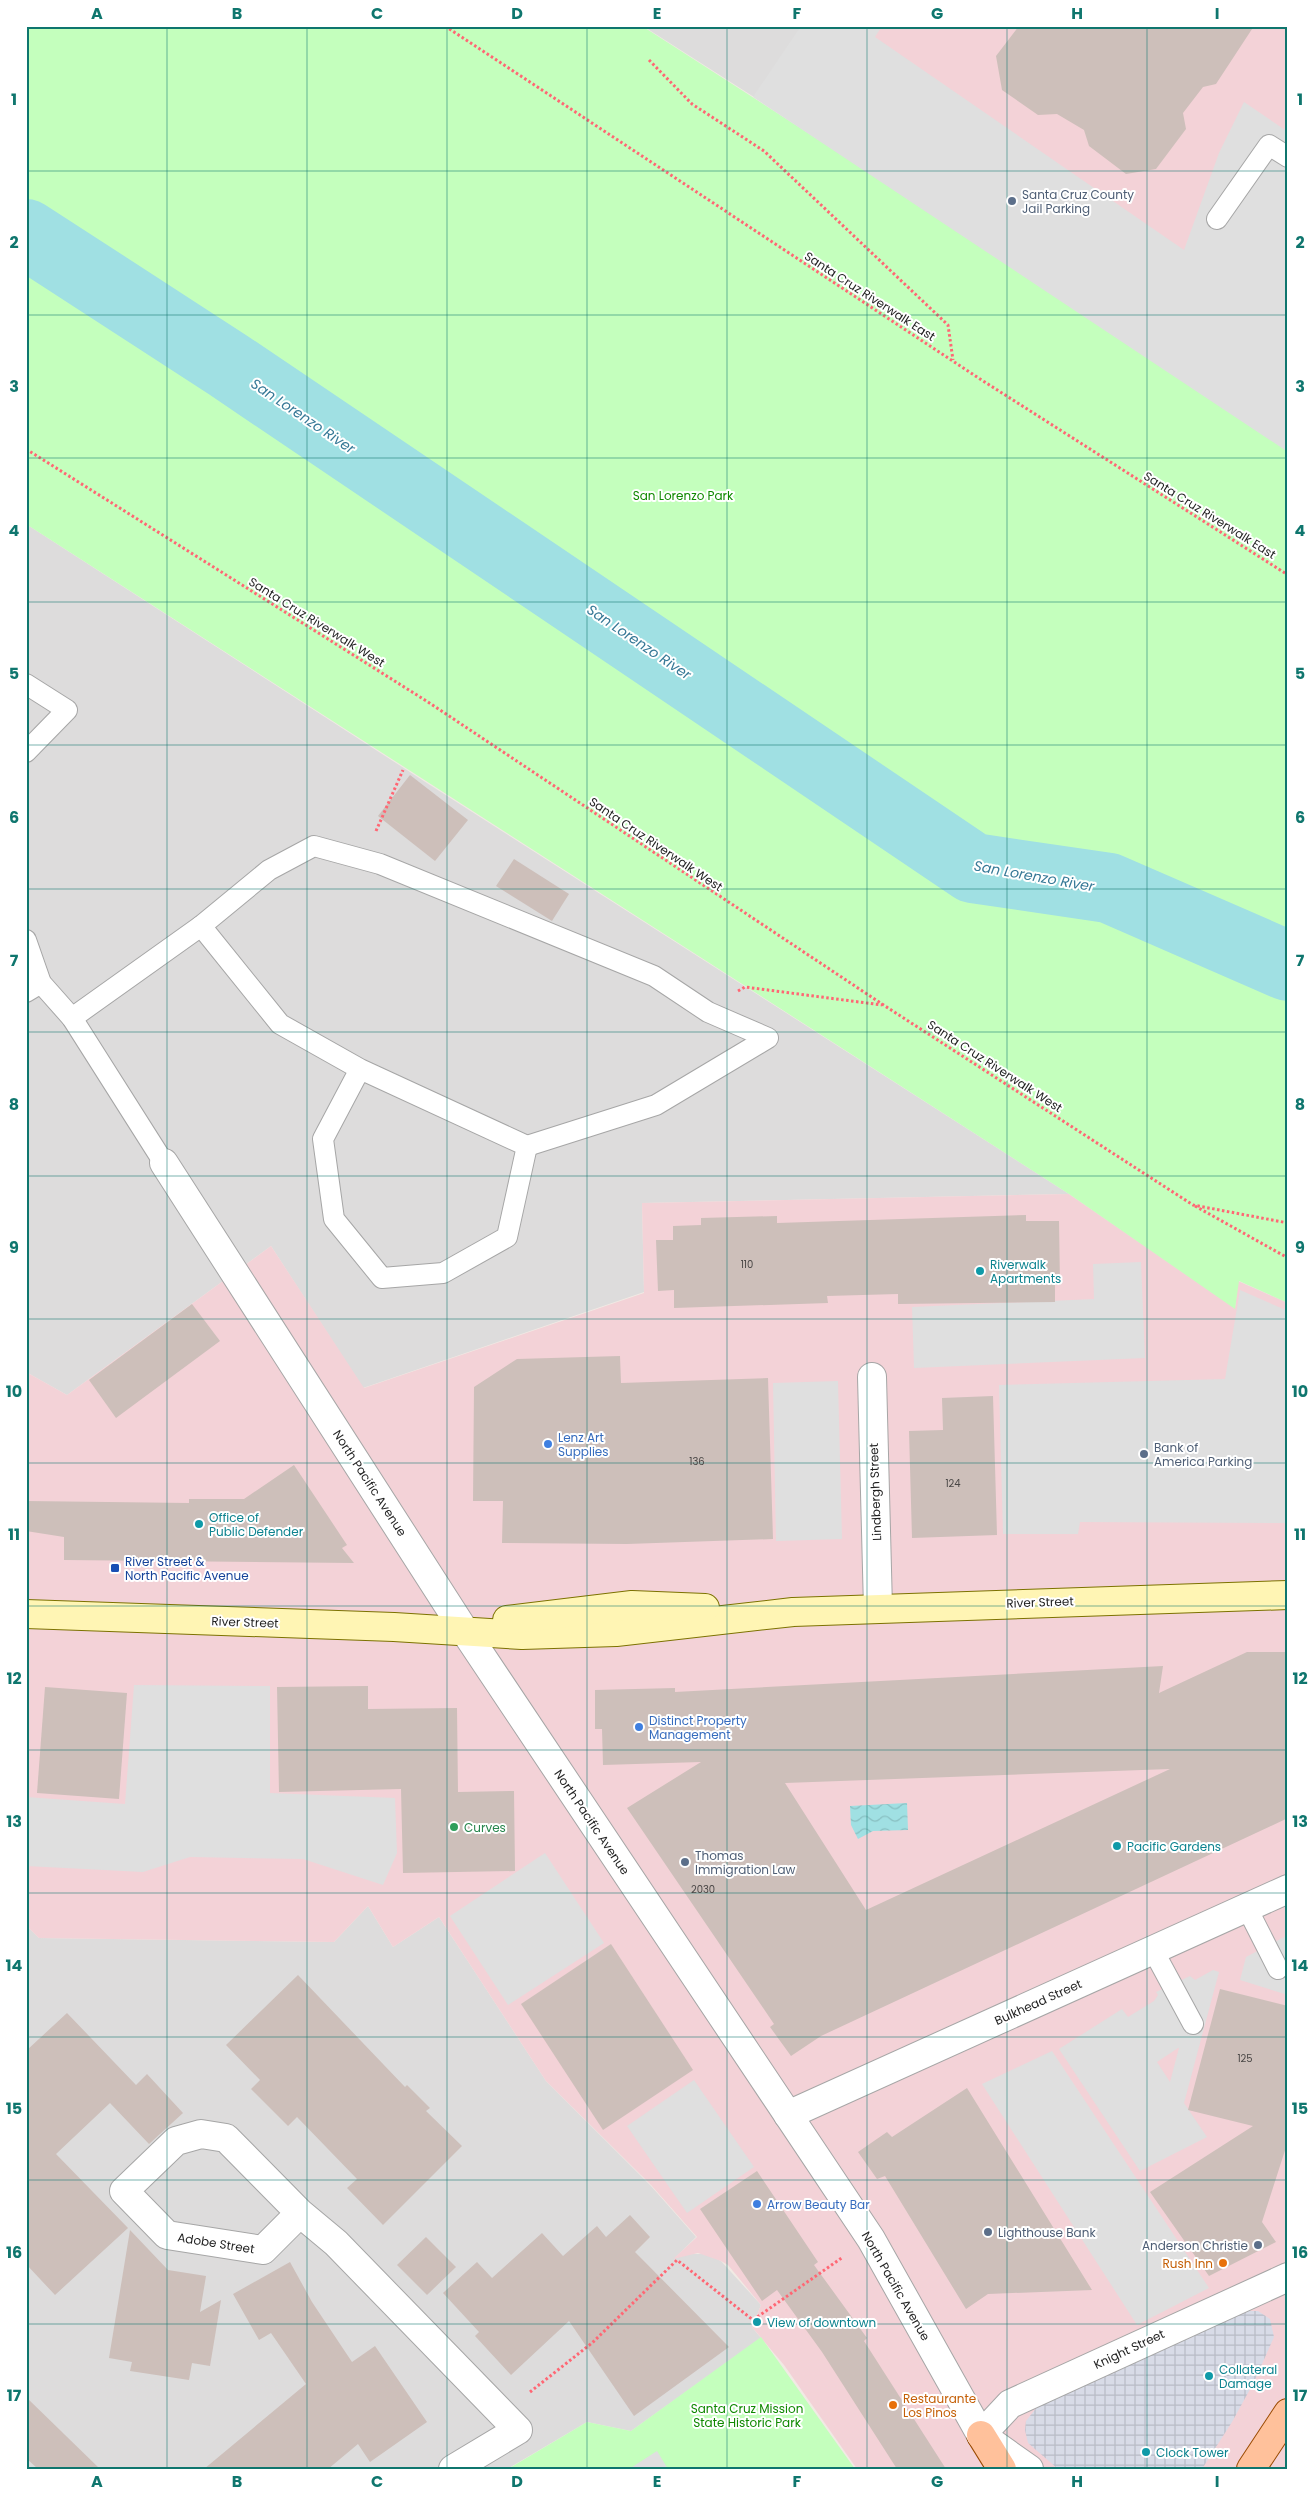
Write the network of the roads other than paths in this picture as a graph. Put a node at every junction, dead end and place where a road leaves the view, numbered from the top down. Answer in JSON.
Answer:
{"nodes":[{"id":1,"x":1288,"y":157,"type":"edge"},
{"id":2,"x":1217,"y":219,"type":"dead end"},
{"id":3,"x":26,"y":684,"type":"edge"},
{"id":4,"x":26,"y":752,"type":"edge"},
{"id":5,"x":201,"y":926,"type":"junction"},
{"id":6,"x":26,"y":940,"type":"edge"},
{"id":7,"x":34,"y":988,"type":"edge"},
{"id":8,"x":72,"y":1018,"type":"junction"},
{"id":9,"x":360,"y":1069,"type":"junction"},
{"id":10,"x":527,"y":1146,"type":"junction"},
{"id":11,"x":164,"y":1163,"type":"joint"},
{"id":12,"x":872,"y":1377,"type":"dead end"},
{"id":13,"x":1288,"y":1595,"type":"edge"},
{"id":14,"x":878,"y":1608,"type":"junction"},
{"id":15,"x":26,"y":1614,"type":"edge"},
{"id":16,"x":464,"y":1630,"type":"junction"},
{"id":17,"x":1288,"y":1889,"type":"edge"},
{"id":18,"x":1247,"y":1908,"type":"junction"},
{"id":19,"x":1153,"y":1950,"type":"junction"},
{"id":20,"x":1278,"y":1969,"type":"dead end"},
{"id":21,"x":1193,"y":2024,"type":"dead end"},
{"id":22,"x":788,"y":2115,"type":"junction"},
{"id":23,"x":300,"y":2213,"type":"junction"},
{"id":24,"x":1288,"y":2277,"type":"edge"},
{"id":25,"x":1288,"y":2413,"type":"edge"},
{"id":26,"x":981,"y":2435,"type":"junction"},
{"id":27,"x":453,"y":2469,"type":"edge"},
{"id":28,"x":1002,"y":2469,"type":"edge"},
{"id":29,"x":1029,"y":2469,"type":"edge"},
{"id":30,"x":1252,"y":2469,"type":"edge"}],
"edges":[{"from":1,"to":2,"type":"lane"},
{"from":3,"to":4,"type":"lane"},
{"from":5,"to":8,"type":"lane"},
{"from":5,"to":9,"type":"lane"},
{"from":5,"to":10,"type":"lane"},
{"from":6,"to":7,"type":"lane"},
{"from":7,"to":8,"type":"lane"},
{"from":8,"to":11,"type":"lane"},
{"from":9,"to":10,"type":"lane"},
{"from":9,"to":10,"type":"lane"},
{"from":11,"to":16,"type":"street","name":"North Pacific Avenue"},
{"from":12,"to":14,"type":"street","name":"Lindbergh Street"},
{"from":13,"to":14,"type":"main road","name":"River Street"},
{"from":14,"to":16,"type":"main road","name":"River Street"},
{"from":15,"to":16,"type":"main road","name":"River Street"},
{"from":16,"to":22,"type":"street","name":"North Pacific Avenue"},
{"from":17,"to":18,"type":"street","name":"Bulkhead Street"},
{"from":18,"to":19,"type":"street","name":"Bulkhead Street"},
{"from":18,"to":20,"type":"lane"},
{"from":19,"to":21,"type":"lane"},
{"from":19,"to":22,"type":"street","name":"Bulkhead Street"},
{"from":22,"to":26,"type":"street","name":"North Pacific Avenue"},
{"from":23,"to":23,"type":"street","name":"Adobe Street"},
{"from":23,"to":27,"type":"street","name":"Adobe Street"},
{"from":24,"to":26,"type":"street","name":"Knight Street"},
{"from":25,"to":30,"type":"main road"},
{"from":26,"to":28,"type":"main road"},
{"from":26,"to":29,"type":"street","name":"North Pacific Avenue"}]}
